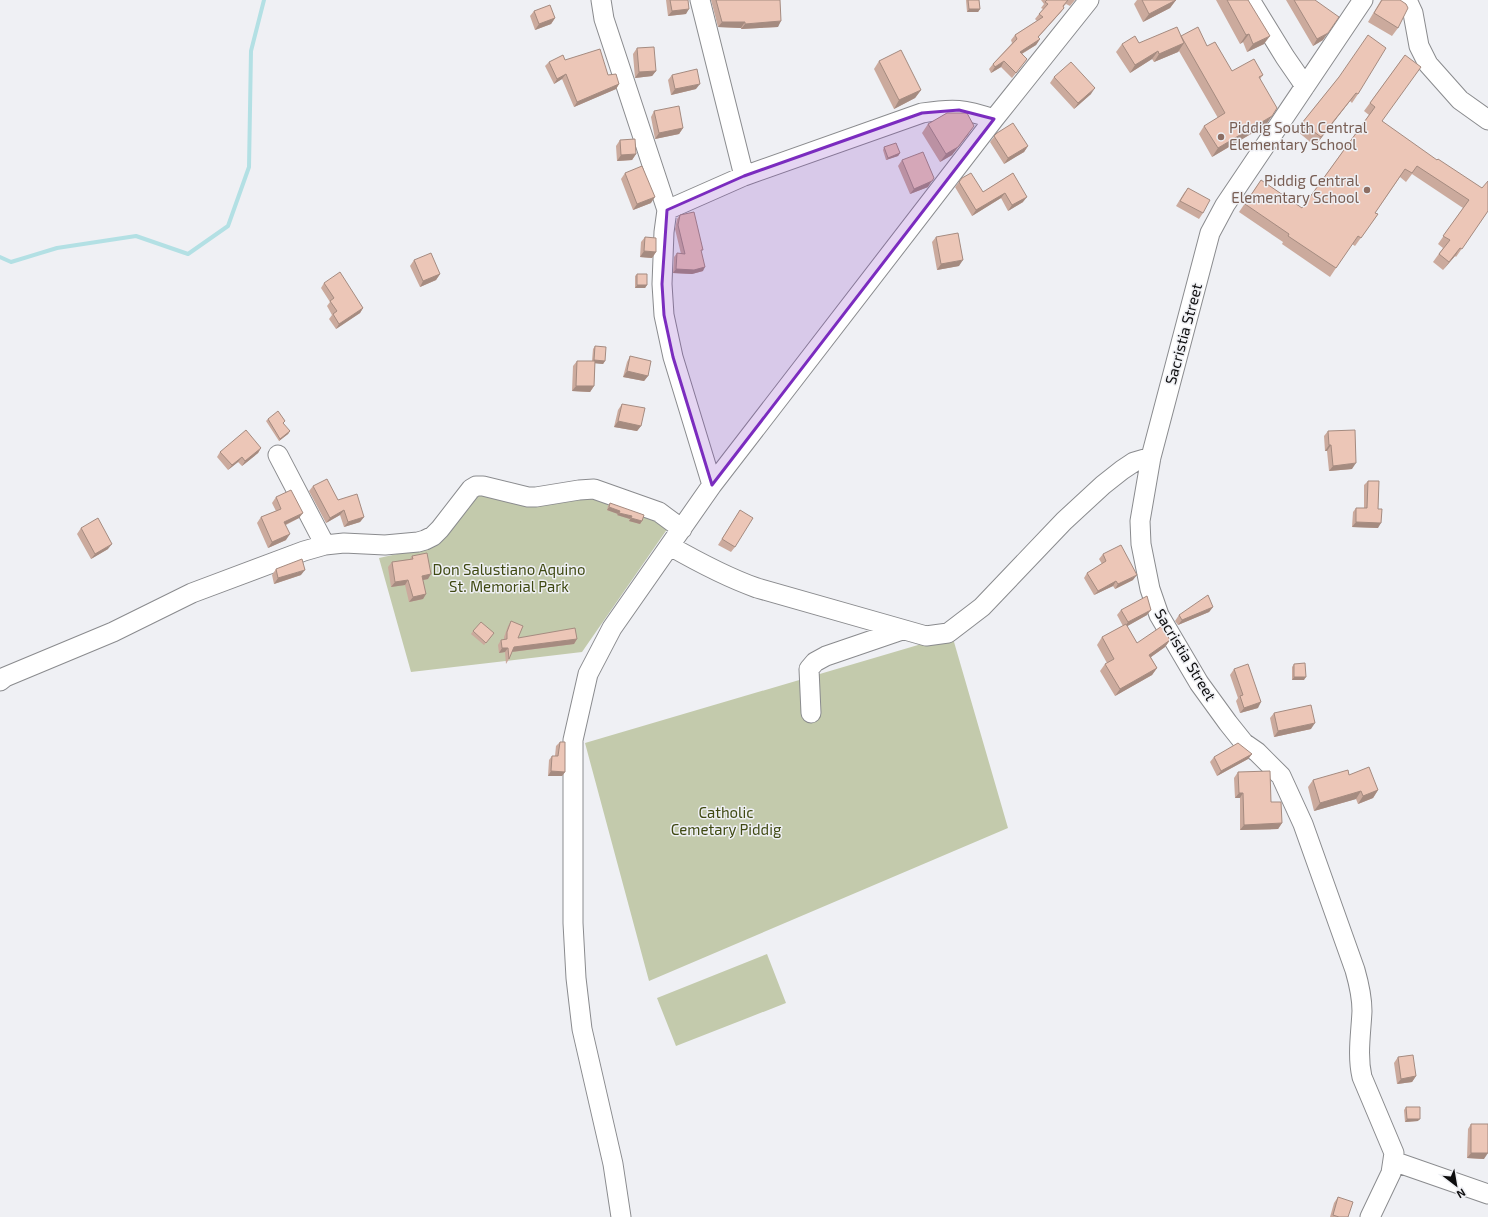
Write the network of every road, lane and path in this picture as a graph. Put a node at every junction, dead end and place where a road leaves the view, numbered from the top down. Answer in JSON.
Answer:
{"nodes":[{"id":1,"x":601,"y":0,"type":"edge"},
{"id":2,"x":700,"y":0,"type":"edge"},
{"id":3,"x":1089,"y":0,"type":"edge"},
{"id":4,"x":1250,"y":0,"type":"edge"},
{"id":5,"x":1363,"y":0,"type":"edge"},
{"id":6,"x":1407,"y":0,"type":"edge"},
{"id":7,"x":1305,"y":86,"type":"junction"},
{"id":8,"x":994,"y":119,"type":"junction"},
{"id":9,"x":1488,"y":120,"type":"edge"},
{"id":10,"x":744,"y":176,"type":"junction"},
{"id":11,"x":667,"y":210,"type":"junction"},
{"id":12,"x":278,"y":455,"type":"dead end"},
{"id":13,"x":1151,"y":457,"type":"junction"},
{"id":14,"x":712,"y":485,"type":"junction"},
{"id":15,"x":682,"y":529,"type":"junction"},
{"id":16,"x":325,"y":545,"type":"junction"},
{"id":17,"x":670,"y":546,"type":"junction"},
{"id":18,"x":902,"y":630,"type":"junction"},
{"id":19,"x":0,"y":681,"type":"edge"},
{"id":20,"x":811,"y":713,"type":"dead end"},
{"id":21,"x":1393,"y":1161,"type":"junction"},
{"id":22,"x":1488,"y":1194,"type":"edge"},
{"id":23,"x":621,"y":1217,"type":"edge"},
{"id":24,"x":1370,"y":1217,"type":"edge"}],
"edges":[{"from":1,"to":11,"type":"street"},
{"from":2,"to":10,"type":"street"},
{"from":3,"to":8,"type":"street"},
{"from":4,"to":7,"type":"street"},
{"from":5,"to":7,"type":"street","name":"Sacristia Street"},
{"from":6,"to":9,"type":"street"},
{"from":7,"to":13,"type":"street","name":"Sacristia Street"},
{"from":8,"to":10,"type":"street"},
{"from":8,"to":14,"type":"street"},
{"from":10,"to":11,"type":"street"},
{"from":11,"to":14,"type":"street"},
{"from":12,"to":16,"type":"street"},
{"from":13,"to":18,"type":"street"},
{"from":13,"to":21,"type":"street","name":"Sacristia Street"},
{"from":14,"to":15,"type":"street"},
{"from":15,"to":16,"type":"street"},
{"from":15,"to":17,"type":"street"},
{"from":16,"to":19,"type":"street"},
{"from":17,"to":18,"type":"street"},
{"from":17,"to":23,"type":"street"},
{"from":18,"to":20,"type":"street"},
{"from":21,"to":22,"type":"street"},
{"from":21,"to":24,"type":"street","name":"Sacristia Street"}]}
